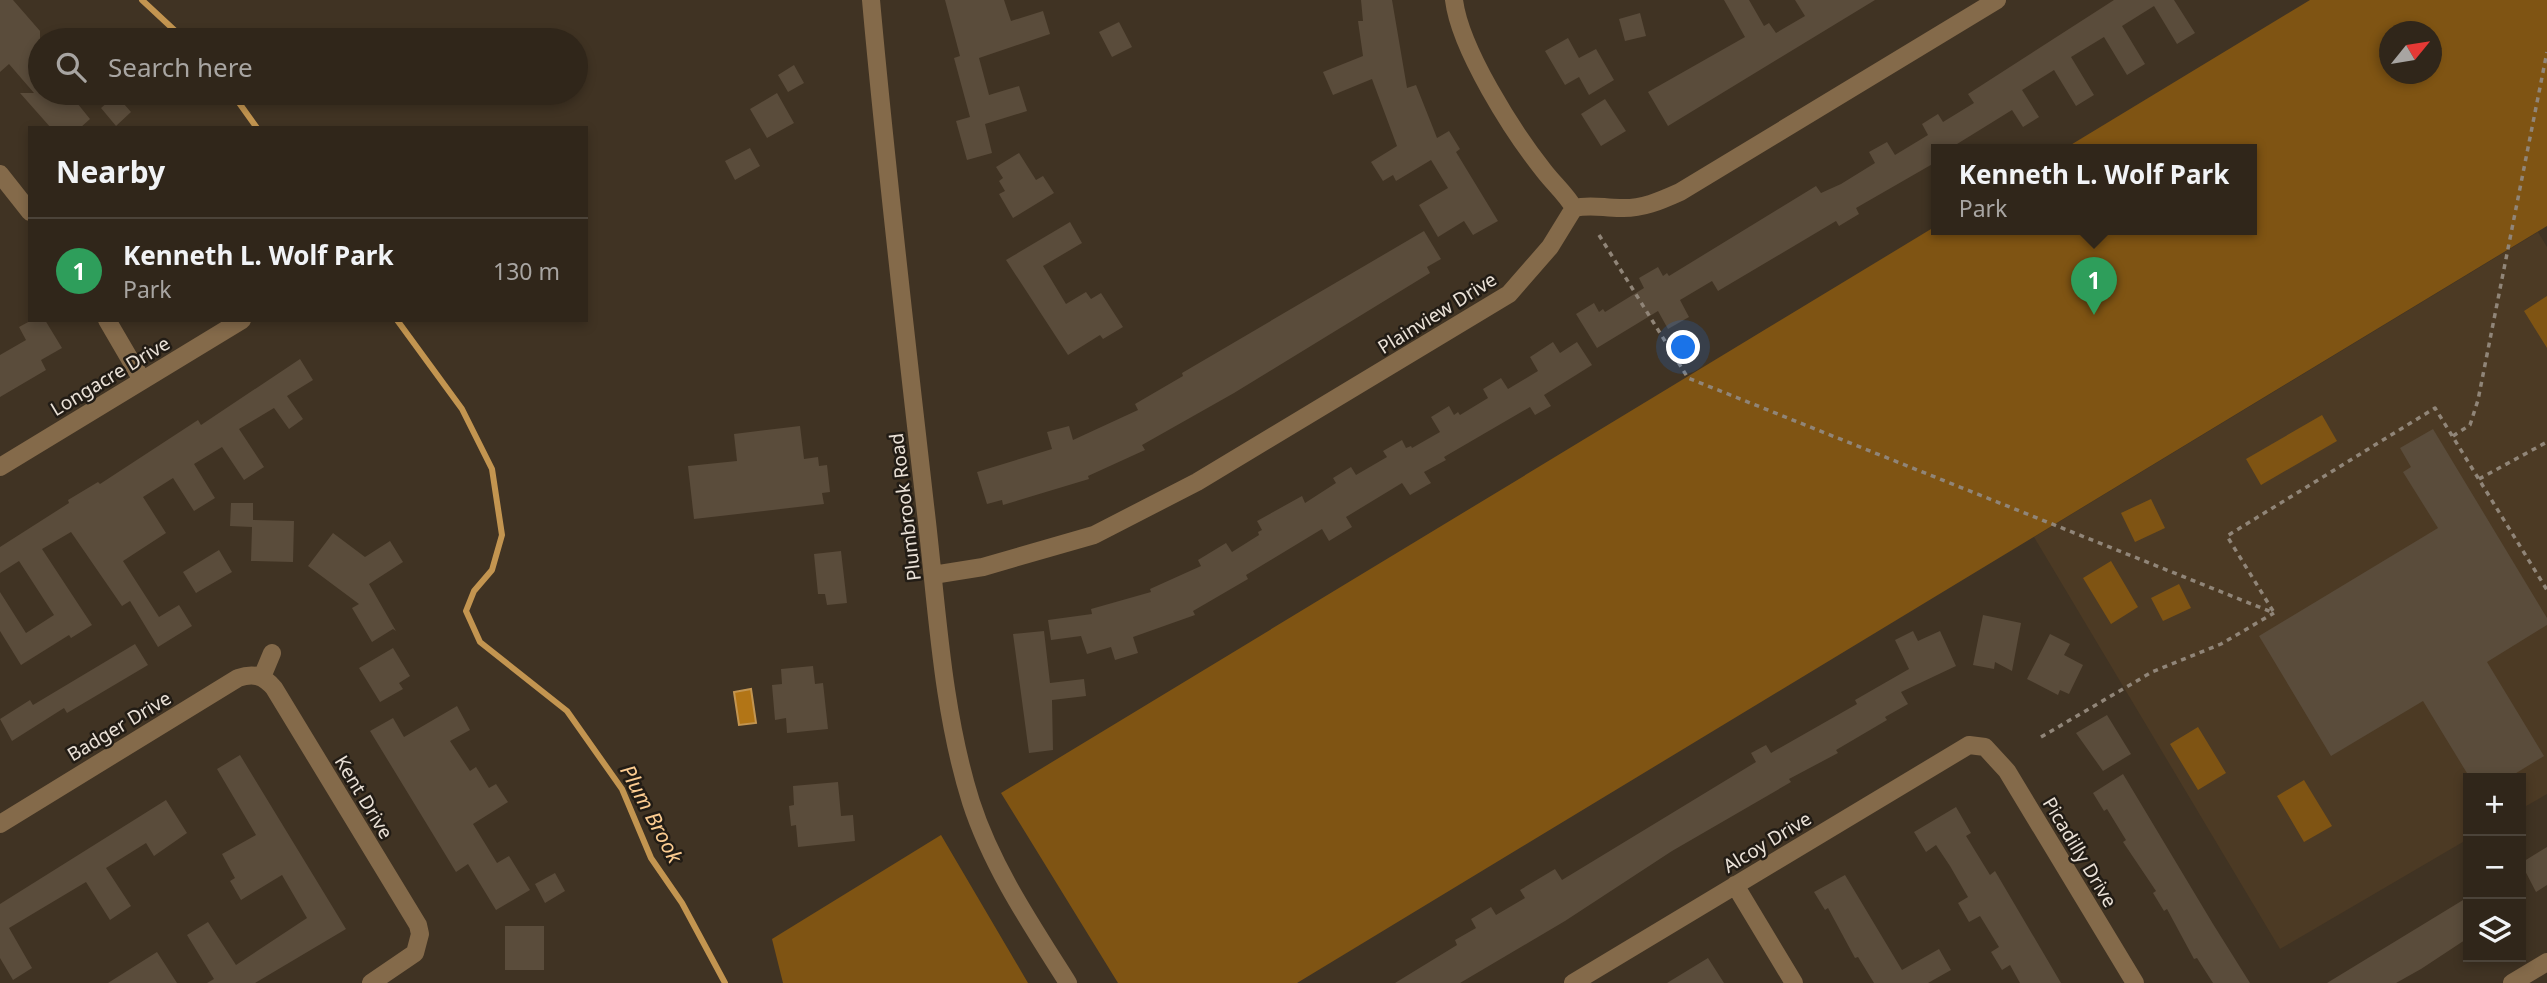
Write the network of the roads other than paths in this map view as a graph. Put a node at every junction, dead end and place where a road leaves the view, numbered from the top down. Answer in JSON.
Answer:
{"nodes":[{"id":1,"x":871,"y":0,"type":"edge"},
{"id":2,"x":1454,"y":0,"type":"edge"},
{"id":3,"x":1997,"y":0,"type":"edge"},
{"id":4,"x":0,"y":174,"type":"edge"},
{"id":5,"x":1574,"y":208,"type":"junction"},
{"id":6,"x":28,"y":209,"type":"edge"},
{"id":7,"x":108,"y":322,"type":"edge"},
{"id":8,"x":239,"y":322,"type":"edge"},
{"id":9,"x":142,"y":380,"type":"junction"},
{"id":10,"x":0,"y":467,"type":"edge"},
{"id":11,"x":933,"y":575,"type":"junction"},
{"id":12,"x":272,"y":653,"type":"dead end"},
{"id":13,"x":262,"y":677,"type":"junction"},
{"id":14,"x":1985,"y":747,"type":"joint"},
{"id":15,"x":0,"y":824,"type":"edge"},
{"id":16,"x":1735,"y":885,"type":"junction"},
{"id":17,"x":2547,"y":962,"type":"edge"},
{"id":18,"x":371,"y":983,"type":"edge"},
{"id":19,"x":1068,"y":983,"type":"edge"},
{"id":20,"x":1573,"y":983,"type":"edge"},
{"id":21,"x":1794,"y":983,"type":"edge"},
{"id":22,"x":2134,"y":983,"type":"edge"},
{"id":23,"x":2512,"y":983,"type":"edge"}],
"edges":[{"from":1,"to":11,"type":"street","name":"Plumbrook Road"},
{"from":2,"to":5,"type":"street"},
{"from":3,"to":5,"type":"street"},
{"from":4,"to":6,"type":"street"},
{"from":5,"to":11,"type":"street","name":"Plainview Drive"},
{"from":7,"to":9,"type":"street"},
{"from":8,"to":9,"type":"street","name":"Longacre Drive"},
{"from":9,"to":10,"type":"street","name":"Longacre Drive"},
{"from":11,"to":19,"type":"street","name":"Plumbrook Road"},
{"from":12,"to":13,"type":"street"},
{"from":13,"to":15,"type":"street","name":"Badger Drive"},
{"from":13,"to":18,"type":"street","name":"Kent Drive"},
{"from":14,"to":16,"type":"street","name":"Alcoy Drive"},
{"from":14,"to":22,"type":"street","name":"Picadilly Drive"},
{"from":16,"to":20,"type":"street","name":"Alcoy Drive"},
{"from":16,"to":21,"type":"street"},
{"from":17,"to":23,"type":"street"}]}
